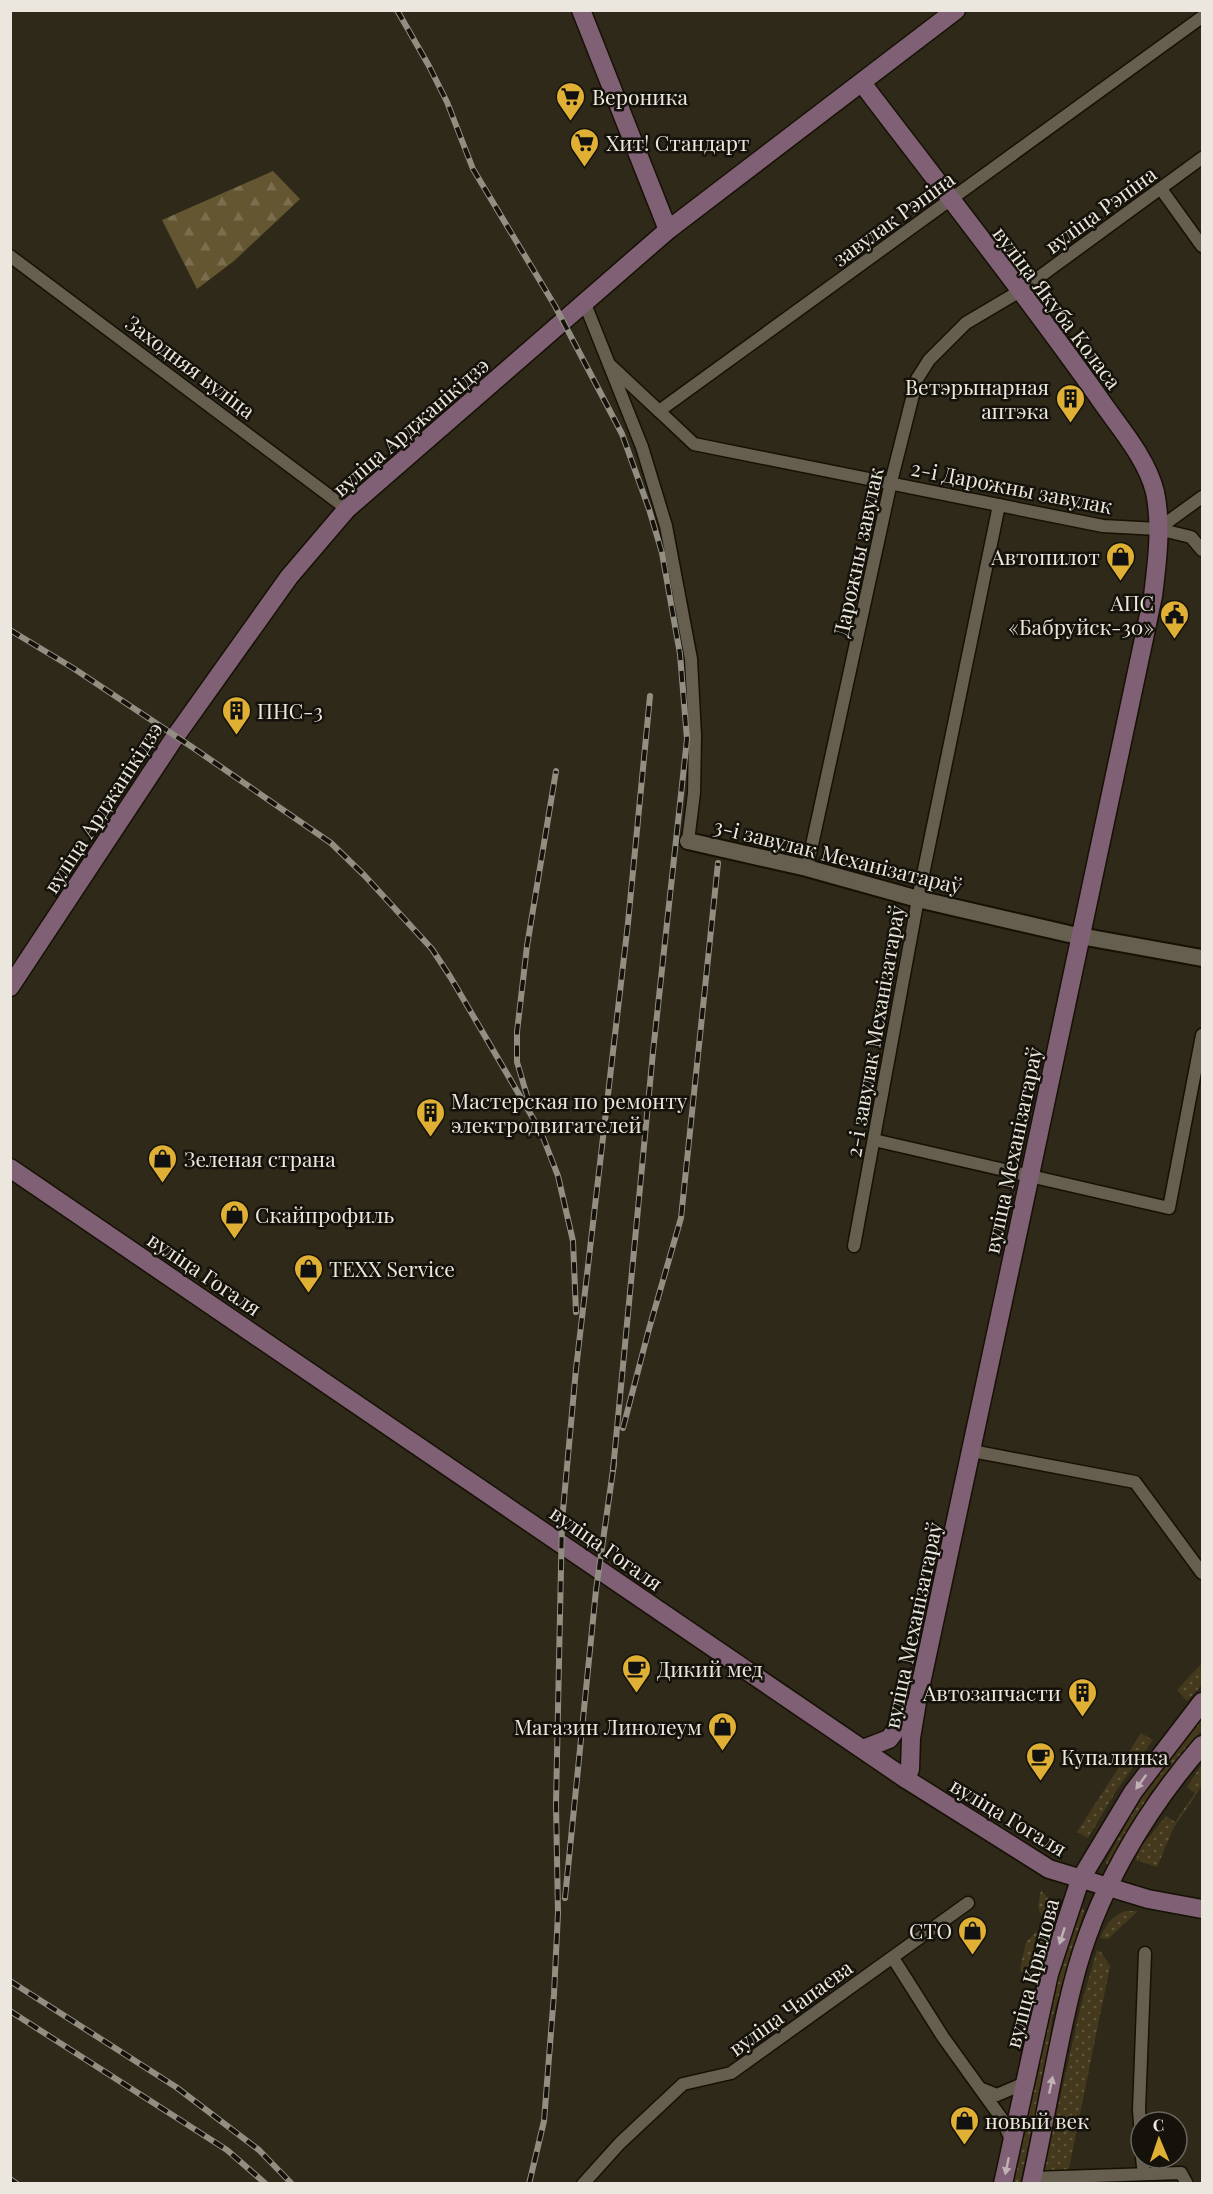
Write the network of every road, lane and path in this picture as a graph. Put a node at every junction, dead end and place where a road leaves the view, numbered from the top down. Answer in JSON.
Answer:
{"nodes":[{"id":1,"x":581,"y":10,"type":"edge"},
{"id":2,"x":957,"y":10,"type":"edge"},
{"id":3,"x":1203,"y":17,"type":"edge"},
{"id":4,"x":862,"y":83,"type":"junction"},
{"id":5,"x":1203,"y":158,"type":"edge"},
{"id":6,"x":1161,"y":189,"type":"junction"},
{"id":7,"x":951,"y":201,"type":"junction"},
{"id":8,"x":668,"y":230,"type":"junction"},
{"id":9,"x":1203,"y":246,"type":"edge"},
{"id":10,"x":10,"y":256,"type":"edge"},
{"id":11,"x":1020,"y":291,"type":"junction"},
{"id":12,"x":585,"y":304,"type":"junction"},
{"id":13,"x":611,"y":366,"type":"junction"},
{"id":14,"x":659,"y":411,"type":"junction"},
{"id":15,"x":891,"y":482,"type":"junction"},
{"id":16,"x":1203,"y":497,"type":"edge"},
{"id":17,"x":999,"y":506,"type":"junction"},
{"id":18,"x":347,"y":508,"type":"junction"},
{"id":19,"x":1158,"y":529,"type":"junction"},
{"id":20,"x":1203,"y":550,"type":"edge"},
{"id":21,"x":688,"y":841,"type":"joint"},
{"id":22,"x":807,"y":868,"type":"junction"},
{"id":23,"x":918,"y":899,"type":"junction"},
{"id":24,"x":1079,"y":936,"type":"junction"},
{"id":25,"x":1203,"y":958,"type":"edge"},
{"id":26,"x":10,"y":987,"type":"edge"},
{"id":27,"x":1203,"y":1035,"type":"edge"},
{"id":28,"x":874,"y":1140,"type":"junction"},
{"id":29,"x":10,"y":1168,"type":"edge"},
{"id":30,"x":1031,"y":1176,"type":"junction"},
{"id":31,"x":854,"y":1246,"type":"dead end"},
{"id":32,"x":972,"y":1451,"type":"junction"},
{"id":33,"x":1203,"y":1574,"type":"edge"},
{"id":34,"x":917,"y":1702,"type":"junction"},
{"id":35,"x":1203,"y":1702,"type":"edge"},
{"id":36,"x":1203,"y":1744,"type":"edge"},
{"id":37,"x":863,"y":1749,"type":"junction"},
{"id":38,"x":906,"y":1779,"type":"junction"},
{"id":39,"x":1080,"y":1880,"type":"junction"},
{"id":40,"x":1107,"y":1888,"type":"junction"},
{"id":41,"x":968,"y":1903,"type":"dead end"},
{"id":42,"x":1203,"y":1909,"type":"edge"},
{"id":43,"x":1145,"y":1953,"type":"dead end"},
{"id":44,"x":893,"y":1958,"type":"junction"},
{"id":45,"x":1025,"y":2084,"type":"junction"},
{"id":46,"x":981,"y":2089,"type":"junction"},
{"id":47,"x":1139,"y":2110,"type":"edge"},
{"id":48,"x":1012,"y":2142,"type":"junction"},
{"id":49,"x":1144,"y":2170,"type":"edge"},
{"id":50,"x":1144,"y":2174,"type":"junction"},
{"id":51,"x":1032,"y":2181,"type":"edge"},
{"id":52,"x":583,"y":2184,"type":"edge"},
{"id":53,"x":1003,"y":2184,"type":"edge"},
{"id":54,"x":1187,"y":2184,"type":"edge"}],
"edges":[{"from":1,"to":8,"type":"main road"},
{"from":2,"to":4,"type":"main road","name":"вуліца Арджанікідзэ"},
{"from":3,"to":7,"type":"street","name":"завулак Рэпіна"},
{"from":4,"to":7,"type":"main road","name":"вуліца Якуба Коласа"},
{"from":4,"to":8,"type":"main road","name":"вуліца Арджанікідзэ"},
{"from":5,"to":6,"type":"street","name":"вуліца Рэпіна"},
{"from":6,"to":9,"type":"street"},
{"from":6,"to":11,"type":"street","name":"вуліца Рэпіна"},
{"from":7,"to":11,"type":"main road","name":"вуліца Якуба Коласа"},
{"from":7,"to":14,"type":"street","name":"завулак Рэпіна"},
{"from":8,"to":12,"type":"main road","name":"вуліца Арджанікідзэ"},
{"from":10,"to":18,"type":"street","name":"Заходняя вуліца"},
{"from":11,"to":15,"type":"street","name":"Дарожны завулак"},
{"from":11,"to":19,"type":"main road","name":"вуліца Якуба Коласа"},
{"from":12,"to":13,"type":"street","name":"3-і завулак Механізатараў"},
{"from":12,"to":18,"type":"main road","name":"вуліца Арджанікідзэ"},
{"from":13,"to":14,"type":"street"},
{"from":13,"to":21,"type":"street","name":"3-і завулак Механізатараў"},
{"from":14,"to":15,"type":"street","name":"2-і Дарожны завулак"},
{"from":15,"to":17,"type":"street","name":"2-і Дарожны завулак"},
{"from":15,"to":22,"type":"street","name":"Дарожны завулак"},
{"from":16,"to":19,"type":"street"},
{"from":17,"to":19,"type":"street","name":"2-і Дарожны завулак"},
{"from":17,"to":23,"type":"street","name":"2-і завулак Механізатараў"},
{"from":18,"to":26,"type":"main road","name":"вуліца Арджанікідзэ"},
{"from":19,"to":20,"type":"street"},
{"from":19,"to":24,"type":"main road","name":"вуліца Механізатараў"},
{"from":21,"to":22,"type":"street","name":"3-і завулак Механізатараў"},
{"from":22,"to":23,"type":"street","name":"3-і завулак Механізатараў"},
{"from":23,"to":24,"type":"street","name":"3-і завулак Механізатараў"},
{"from":23,"to":28,"type":"street","name":"2-і завулак Механізатараў"},
{"from":24,"to":25,"type":"street","name":"3-і завулак Механізатараў"},
{"from":24,"to":30,"type":"main road","name":"вуліца Механізатараў"},
{"from":27,"to":30,"type":"street"},
{"from":28,"to":30,"type":"street"},
{"from":28,"to":31,"type":"street","name":"2-і завулак Механізатараў"},
{"from":29,"to":37,"type":"main road","name":"вуліца Гогаля"},
{"from":30,"to":32,"type":"main road","name":"вуліца Механізатараў"},
{"from":32,"to":33,"type":"street"},
{"from":32,"to":34,"type":"main road","name":"вуліца Механізатараў"},
{"from":34,"to":37,"type":"main road"},
{"from":34,"to":38,"type":"main road","name":"вуліца Механізатараў"},
{"from":35,"to":39,"type":"main road","name":"вуліца Крылова","one_way":true},
{"from":36,"to":40,"type":"main road","name":"вуліца Крылова"},
{"from":37,"to":38,"type":"main road","name":"вуліца Гогаля"},
{"from":38,"to":39,"type":"main road","name":"вуліца Гогаля"},
{"from":39,"to":40,"type":"main road","name":"вуліца Гогаля"},
{"from":39,"to":45,"type":"main road","name":"вуліца Крылова","one_way":true},
{"from":40,"to":42,"type":"main road","name":"вуліца Гогаля"},
{"from":51,"to":40,"type":"main road","name":"вуліца Крылова","one_way":true},
{"from":41,"to":44,"type":"street","name":"вуліца Чапаева"},
{"from":43,"to":47,"type":"street"},
{"from":44,"to":46,"type":"street"},
{"from":44,"to":52,"type":"street","name":"вуліца Чапаева"},
{"from":45,"to":46,"type":"street"},
{"from":45,"to":48,"type":"main road","name":"вуліца Крылова"},
{"from":46,"to":48,"type":"street"},
{"from":48,"to":53,"type":"main road","name":"вуліца Крылова","one_way":true},
{"from":49,"to":50,"type":"street"},
{"from":50,"to":51,"type":"street"},
{"from":50,"to":54,"type":"street"}]}
